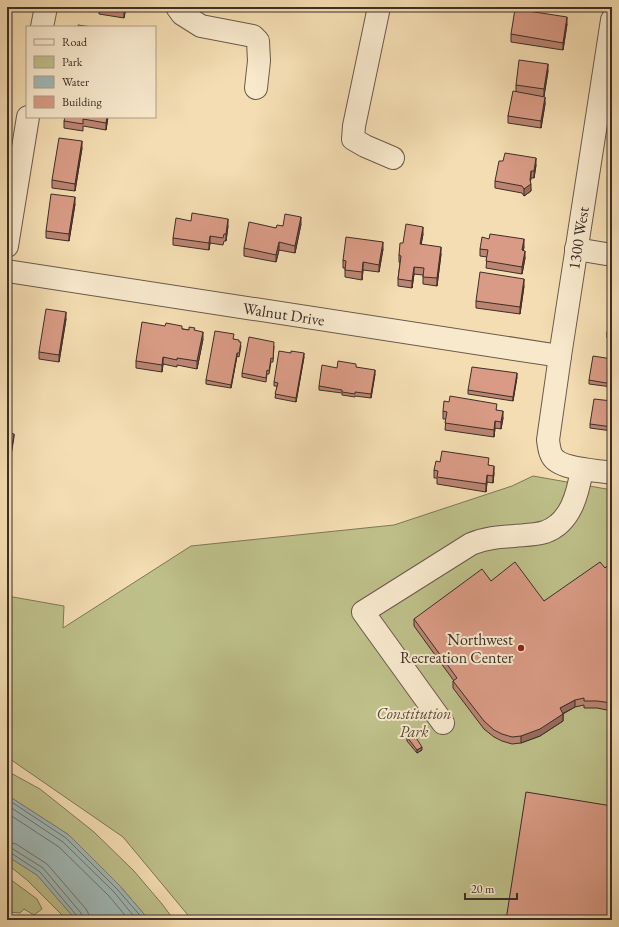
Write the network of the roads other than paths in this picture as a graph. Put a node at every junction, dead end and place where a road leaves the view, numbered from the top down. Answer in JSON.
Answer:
{"nodes":[{"id":1,"x":46,"y":7,"type":"edge"},
{"id":2,"x":177,"y":7,"type":"edge"},
{"id":3,"x":379,"y":7,"type":"edge"},
{"id":4,"x":612,"y":20,"type":"edge"},
{"id":5,"x":42,"y":26,"type":"edge"},
{"id":6,"x":256,"y":88,"type":"dead end"},
{"id":7,"x":28,"y":118,"type":"edge"},
{"id":8,"x":393,"y":158,"type":"dead end"},
{"id":9,"x":7,"y":246,"type":"edge"},
{"id":10,"x":576,"y":249,"type":"junction"},
{"id":11,"x":612,"y":255,"type":"edge"},
{"id":12,"x":7,"y":271,"type":"edge"},
{"id":13,"x":560,"y":356,"type":"junction"},
{"id":14,"x":582,"y":468,"type":"junction"},
{"id":15,"x":612,"y":473,"type":"edge"},
{"id":16,"x":444,"y":723,"type":"dead end"}],
"edges":[{"from":1,"to":5,"type":"street"},
{"from":2,"to":6,"type":"street"},
{"from":3,"to":8,"type":"street"},
{"from":4,"to":10,"type":"street","name":"1300 West"},
{"from":7,"to":9,"type":"street"},
{"from":10,"to":11,"type":"street"},
{"from":10,"to":13,"type":"street","name":"1300 West"},
{"from":12,"to":13,"type":"street","name":"Walnut Drive"},
{"from":13,"to":14,"type":"street","name":"1300 West"},
{"from":14,"to":15,"type":"street"},
{"from":14,"to":16,"type":"street"}]}
